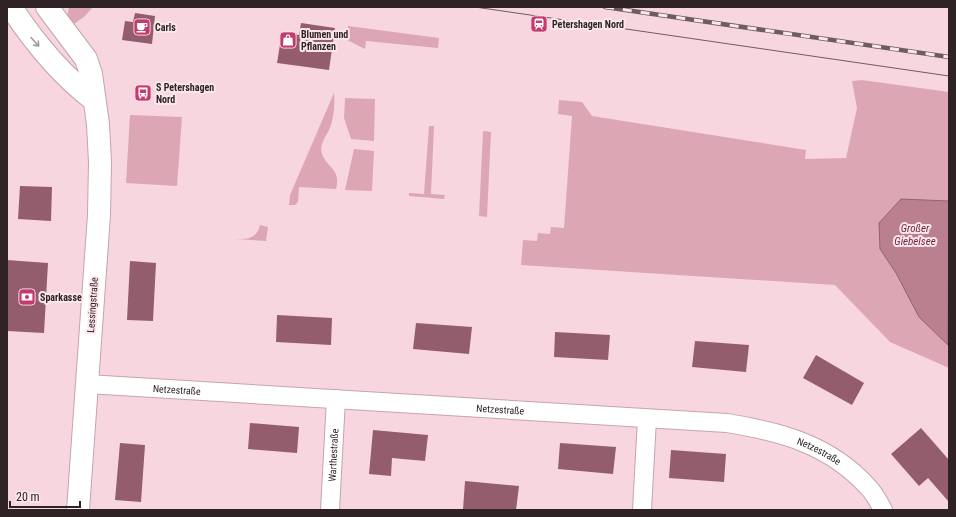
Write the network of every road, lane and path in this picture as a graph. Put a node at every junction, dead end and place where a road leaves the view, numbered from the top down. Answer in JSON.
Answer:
{"nodes":[{"id":1,"x":47,"y":7,"type":"edge"},
{"id":2,"x":13,"y":9,"type":"edge"},
{"id":3,"x":94,"y":100,"type":"junction"},
{"id":4,"x":87,"y":384,"type":"junction"},
{"id":5,"x":336,"y":399,"type":"junction"},
{"id":6,"x":647,"y":419,"type":"junction"},
{"id":7,"x":78,"y":510,"type":"edge"},
{"id":8,"x":330,"y":510,"type":"edge"},
{"id":9,"x":642,"y":510,"type":"edge"},
{"id":10,"x":883,"y":510,"type":"edge"}],
"edges":[{"from":1,"to":3,"type":"street","name":"Lessingstraße"},
{"from":2,"to":3,"type":"street","one_way":true},
{"from":3,"to":4,"type":"street","name":"Lessingstraße"},
{"from":4,"to":5,"type":"street","name":"Netzestraße"},
{"from":4,"to":7,"type":"street","name":"Lessingstraße"},
{"from":5,"to":6,"type":"street","name":"Netzestraße"},
{"from":5,"to":8,"type":"street","name":"Warthestraße"},
{"from":6,"to":9,"type":"street"},
{"from":6,"to":10,"type":"street","name":"Netzestraße"}]}
